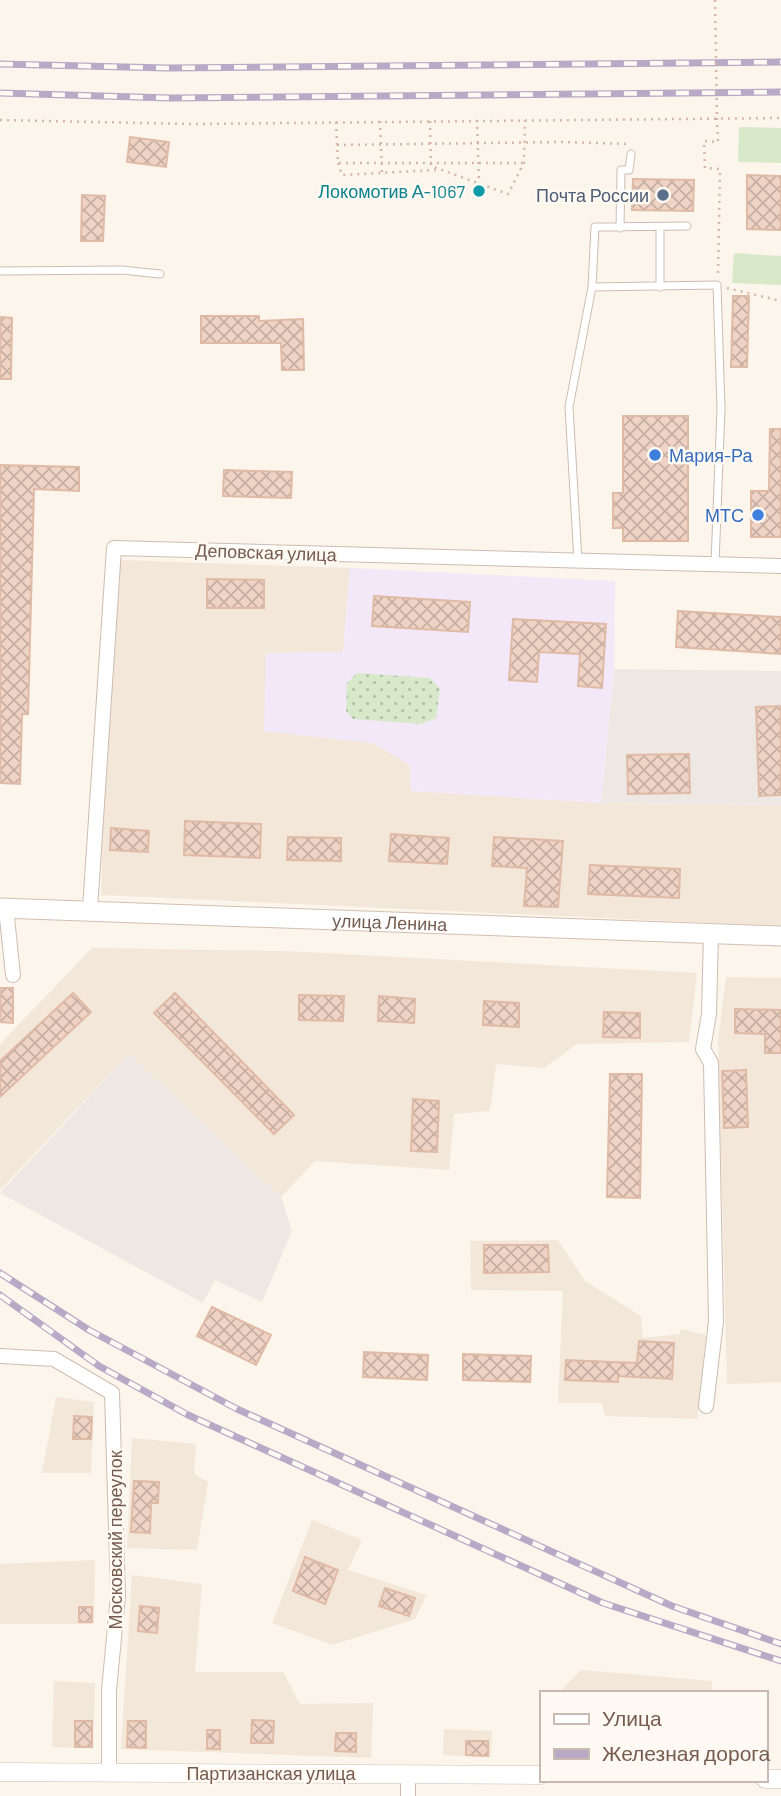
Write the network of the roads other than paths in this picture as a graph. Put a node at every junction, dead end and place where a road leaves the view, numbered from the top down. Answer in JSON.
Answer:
{"nodes":[{"id":1,"x":631,"y":154,"type":"road end"},
{"id":2,"x":687,"y":226,"type":"dead end"},
{"id":3,"x":620,"y":228,"type":"junction"},
{"id":4,"x":660,"y":228,"type":"junction"},
{"id":5,"x":0,"y":271,"type":"edge"},
{"id":6,"x":160,"y":274,"type":"dead end"},
{"id":7,"x":660,"y":287,"type":"junction"},
{"id":8,"x":592,"y":288,"type":"junction"},
{"id":9,"x":578,"y":561,"type":"junction"},
{"id":10,"x":715,"y":565,"type":"junction"},
{"id":11,"x":781,"y":566,"type":"edge"},
{"id":12,"x":3,"y":908,"type":"edge"},
{"id":13,"x":90,"y":909,"type":"junction"},
{"id":14,"x":711,"y":933,"type":"junction"},
{"id":15,"x":781,"y":936,"type":"edge"},
{"id":16,"x":12,"y":975,"type":"dead end"},
{"id":17,"x":0,"y":1356,"type":"edge"},
{"id":18,"x":706,"y":1406,"type":"dead end"},
{"id":19,"x":0,"y":1772,"type":"edge"},
{"id":20,"x":109,"y":1772,"type":"junction"},
{"id":21,"x":408,"y":1773,"type":"junction"},
{"id":22,"x":540,"y":1776,"type":"edge"},
{"id":23,"x":408,"y":1796,"type":"edge"}],
"edges":[{"from":1,"to":3,"type":"lane"},
{"from":2,"to":4,"type":"lane"},
{"from":3,"to":4,"type":"lane"},
{"from":3,"to":8,"type":"lane"},
{"from":4,"to":7,"type":"lane"},
{"from":5,"to":6,"type":"lane"},
{"from":7,"to":8,"type":"lane"},
{"from":7,"to":10,"type":"lane"},
{"from":8,"to":9,"type":"lane"},
{"from":9,"to":10,"type":"street","name":"Деповская улица"},
{"from":9,"to":13,"type":"street","name":"Деповская улица"},
{"from":10,"to":11,"type":"street","name":"Деповская улица"},
{"from":12,"to":13,"type":"main road","name":"улица Ленина"},
{"from":12,"to":16,"type":"street"},
{"from":13,"to":14,"type":"main road","name":"улица Ленина"},
{"from":14,"to":15,"type":"main road","name":"улица Ленина"},
{"from":14,"to":18,"type":"street"},
{"from":17,"to":20,"type":"street","name":"Московский переулок"},
{"from":19,"to":20,"type":"street","name":"Партизанская улица"},
{"from":20,"to":21,"type":"street","name":"Партизанская улица"},
{"from":21,"to":22,"type":"street","name":"Партизанская улица"},
{"from":21,"to":23,"type":"street"}]}
